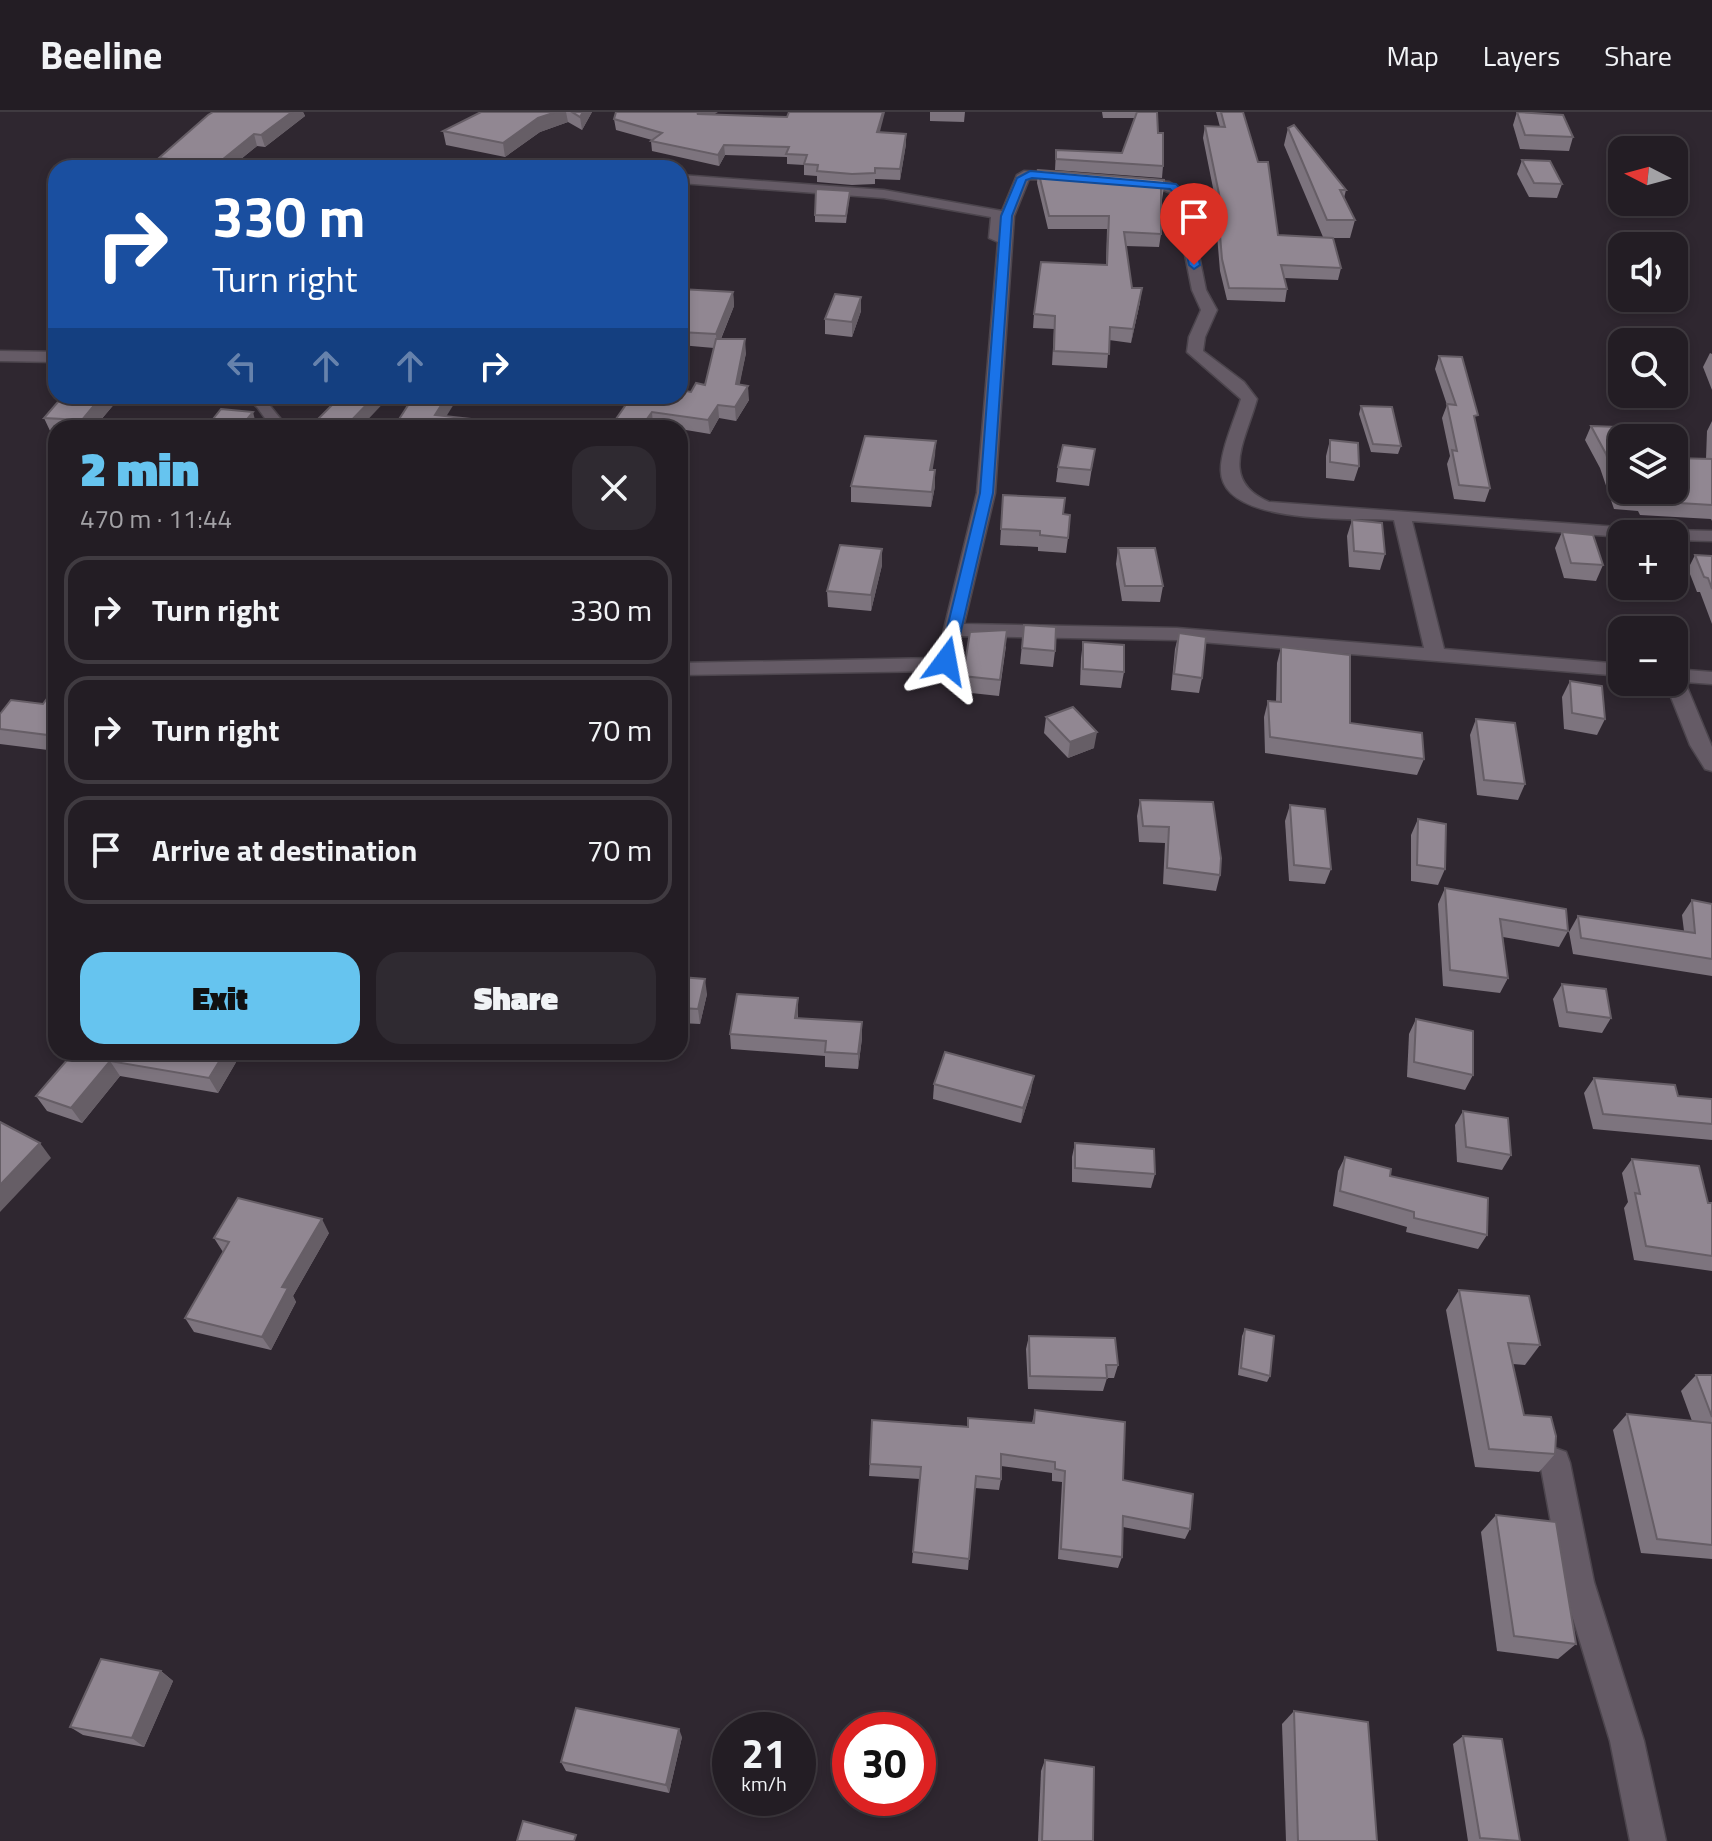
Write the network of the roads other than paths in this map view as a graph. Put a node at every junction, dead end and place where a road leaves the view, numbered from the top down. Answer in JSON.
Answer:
{"nodes":[{"id":1,"x":1089,"y":179,"type":"edge"},
{"id":2,"x":688,"y":180,"type":"edge"},
{"id":3,"x":1119,"y":181,"type":"edge"},
{"id":4,"x":0,"y":356,"type":"edge"},
{"id":5,"x":48,"y":357,"type":"edge"},
{"id":6,"x":1402,"y":515,"type":"junction"},
{"id":7,"x":1608,"y":531,"type":"edge"},
{"id":8,"x":1688,"y":535,"type":"edge"},
{"id":9,"x":1712,"y":536,"type":"edge"},
{"id":10,"x":953,"y":630,"type":"junction"},
{"id":11,"x":1435,"y":653,"type":"junction"},
{"id":12,"x":688,"y":669,"type":"edge"},
{"id":13,"x":1608,"y":669,"type":"edge"},
{"id":14,"x":1688,"y":677,"type":"edge"},
{"id":15,"x":1712,"y":678,"type":"edge"},
{"id":16,"x":1681,"y":696,"type":"edge"},
{"id":17,"x":1712,"y":764,"type":"edge"},
{"id":18,"x":1555,"y":1463,"type":"edge"},
{"id":19,"x":1648,"y":1841,"type":"edge"}],
"edges":[{"from":1,"to":10,"type":"street"},
{"from":2,"to":10,"type":"street"},
{"from":3,"to":6,"type":"street"},
{"from":4,"to":5,"type":"street"},
{"from":6,"to":7,"type":"street"},
{"from":6,"to":11,"type":"street"},
{"from":8,"to":9,"type":"street"},
{"from":10,"to":11,"type":"street"},
{"from":10,"to":12,"type":"street"},
{"from":11,"to":13,"type":"street"},
{"from":14,"to":15,"type":"street"},
{"from":16,"to":17,"type":"street"},
{"from":18,"to":19,"type":"street"}]}
